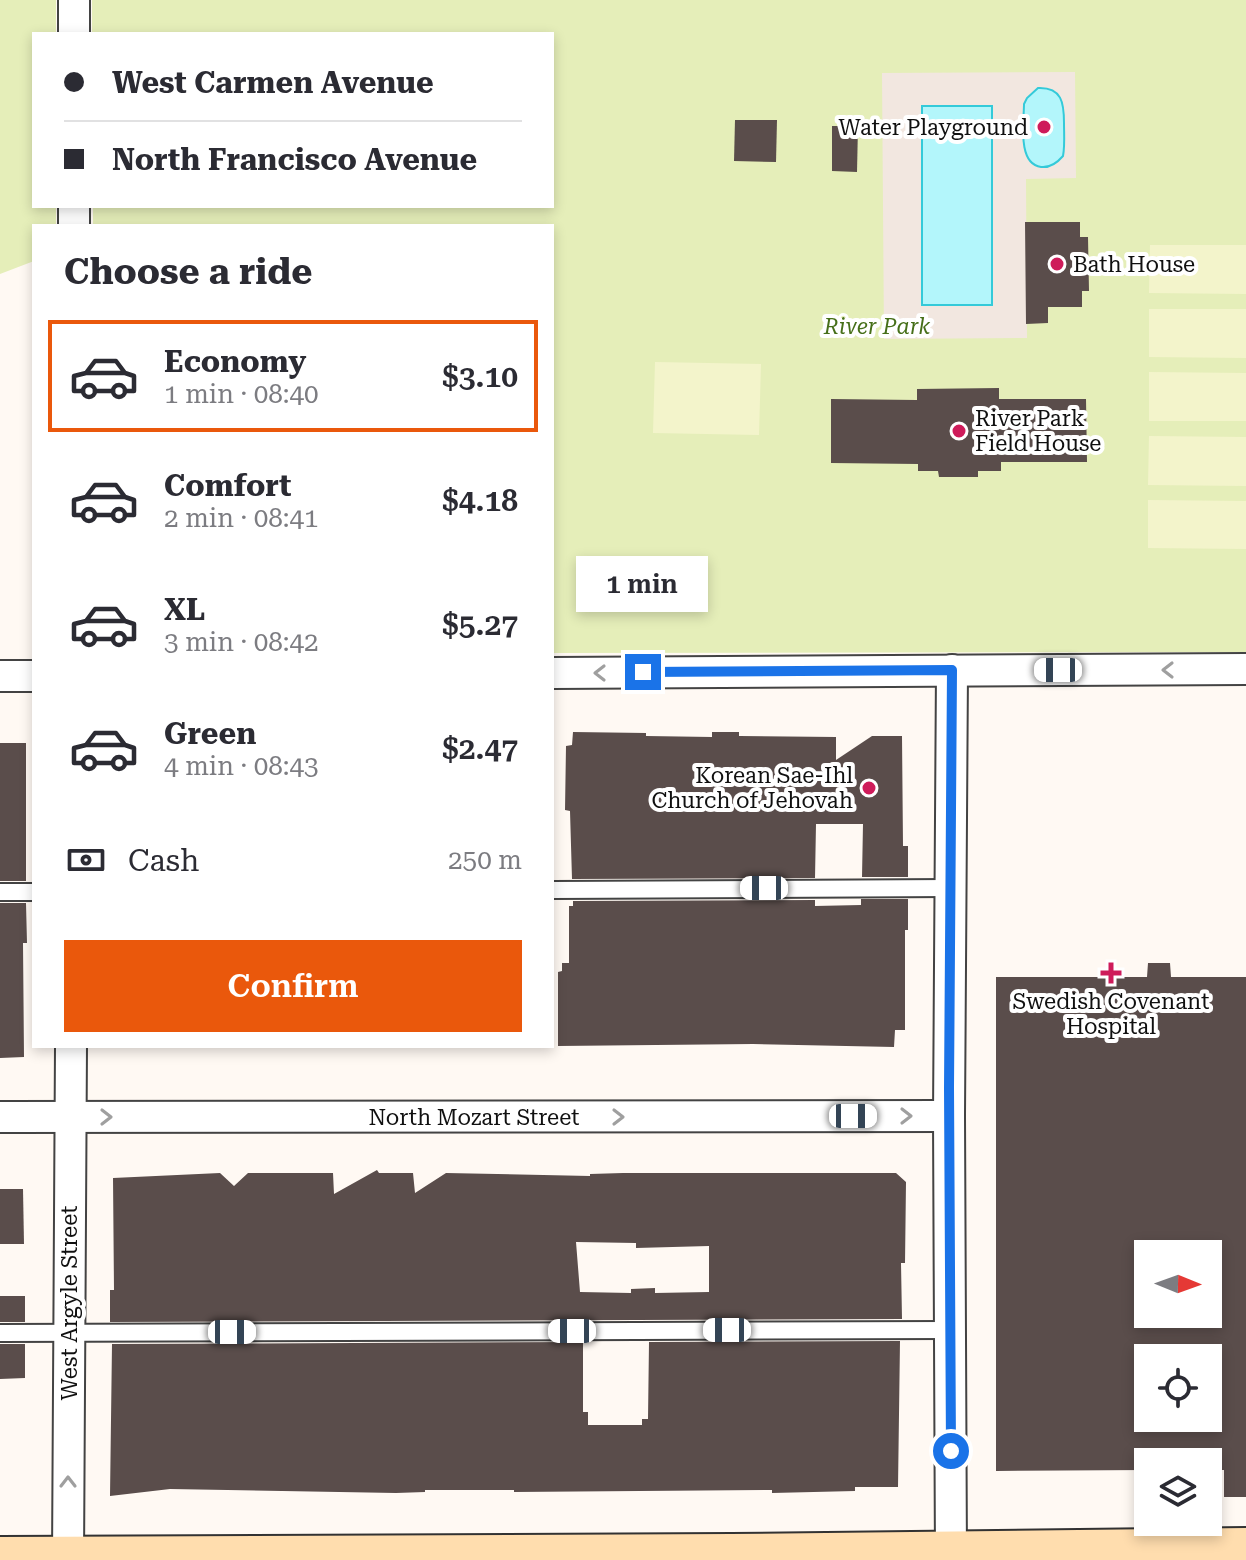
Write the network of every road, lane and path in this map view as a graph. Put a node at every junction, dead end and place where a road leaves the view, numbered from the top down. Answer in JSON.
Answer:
{"nodes":[{"id":1,"x":74,"y":0,"type":"edge"},
{"id":2,"x":74,"y":32,"type":"edge"},
{"id":3,"x":1246,"y":669,"type":"edge"},
{"id":4,"x":952,"y":670,"type":"junction"},
{"id":5,"x":554,"y":673,"type":"edge"},
{"id":6,"x":0,"y":676,"type":"edge"},
{"id":7,"x":32,"y":676,"type":"edge"},
{"id":8,"x":951,"y":888,"type":"junction"},
{"id":9,"x":554,"y":890,"type":"edge"},
{"id":10,"x":0,"y":892,"type":"edge"},
{"id":11,"x":32,"y":892,"type":"edge"},
{"id":12,"x":71,"y":1048,"type":"edge"},
{"id":13,"x":949,"y":1116,"type":"junction"},
{"id":14,"x":0,"y":1117,"type":"edge"},
{"id":15,"x":71,"y":1117,"type":"junction"},
{"id":16,"x":950,"y":1330,"type":"junction"},
{"id":17,"x":0,"y":1333,"type":"edge"},
{"id":18,"x":69,"y":1333,"type":"junction"},
{"id":19,"x":1246,"y":1550,"type":"edge"},
{"id":20,"x":951,"y":1557,"type":"edge"},
{"id":21,"x":508,"y":1558,"type":"edge"},
{"id":22,"x":732,"y":1558,"type":"edge"},
{"id":23,"x":0,"y":1559,"type":"edge"},
{"id":24,"x":68,"y":1559,"type":"edge"}],
"edges":[{"from":1,"to":2,"type":"street"},
{"from":3,"to":4,"type":"street","one_way":true},
{"from":4,"to":5,"type":"street","one_way":true},
{"from":4,"to":8,"type":"street"},
{"from":6,"to":7,"type":"street"},
{"from":8,"to":9,"type":"lane"},
{"from":8,"to":13,"type":"street"},
{"from":10,"to":11,"type":"lane"},
{"from":12,"to":15,"type":"street","name":"West Argyle Street"},
{"from":15,"to":13,"type":"street","name":"North Mozart Street","one_way":true},
{"from":13,"to":16,"type":"street"},
{"from":14,"to":15,"type":"street","name":"North Mozart Street"},
{"from":15,"to":18,"type":"street","name":"West Argyle Street"},
{"from":16,"to":18,"type":"lane"},
{"from":16,"to":20,"type":"street"},
{"from":17,"to":18,"type":"lane"},
{"from":24,"to":18,"type":"street","name":"West Argyle Street","one_way":true},
{"from":19,"to":20,"type":"main road"},
{"from":20,"to":22,"type":"main road"},
{"from":21,"to":22,"type":"main road"},
{"from":21,"to":24,"type":"main road"},
{"from":23,"to":24,"type":"main road"}]}
